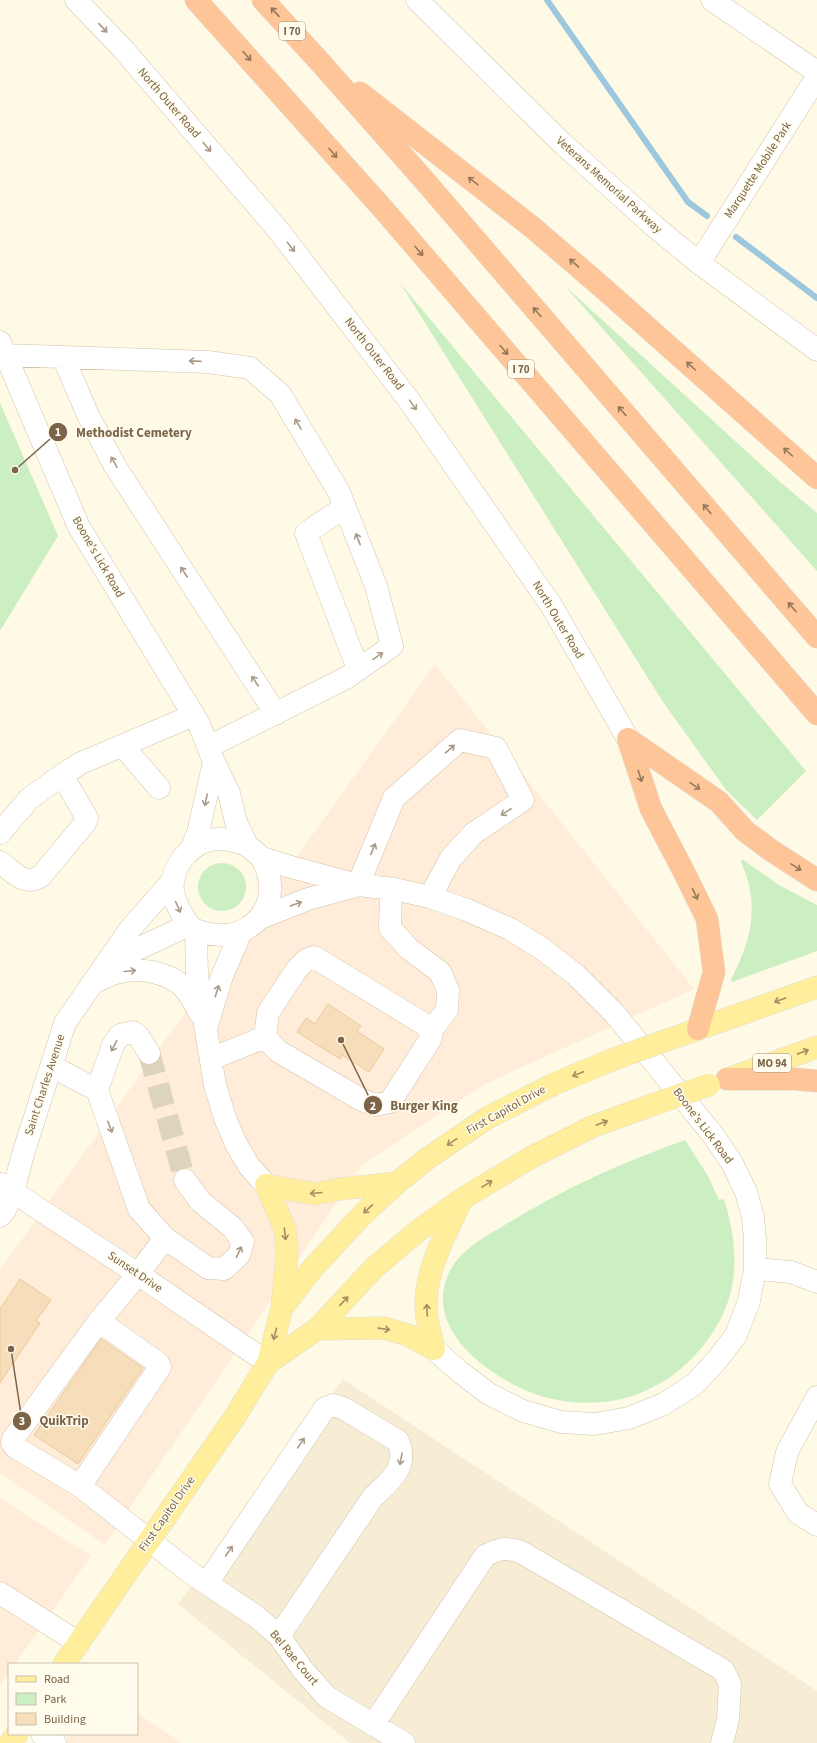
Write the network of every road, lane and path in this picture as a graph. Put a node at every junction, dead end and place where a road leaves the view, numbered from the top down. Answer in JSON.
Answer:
{"nodes":[{"id":1,"x":76,"y":0,"type":"edge"},
{"id":2,"x":196,"y":0,"type":"edge"},
{"id":3,"x":264,"y":0,"type":"edge"},
{"id":4,"x":417,"y":0,"type":"edge"},
{"id":5,"x":712,"y":0,"type":"edge"},
{"id":6,"x":320,"y":62,"type":"junction"},
{"id":7,"x":817,"y":72,"type":"edge"},
{"id":8,"x":817,"y":77,"type":"edge"},
{"id":9,"x":699,"y":263,"type":"junction"},
{"id":10,"x":3,"y":349,"type":"edge"},
{"id":11,"x":817,"y":350,"type":"edge"},
{"id":12,"x":63,"y":357,"type":"junction"},
{"id":13,"x":817,"y":478,"type":"edge"},
{"id":14,"x":346,"y":508,"type":"junction"},
{"id":15,"x":817,"y":637,"type":"edge"},
{"id":16,"x":352,"y":673,"type":"junction"},
{"id":17,"x":276,"y":714,"type":"junction"},
{"id":18,"x":817,"y":714,"type":"edge"},
{"id":19,"x":194,"y":715,"type":"junction"},
{"id":20,"x":628,"y":739,"type":"junction"},
{"id":21,"x":123,"y":746,"type":"junction"},
{"id":22,"x":211,"y":755,"type":"junction"},
{"id":23,"x":62,"y":775,"type":"junction"},
{"id":24,"x":159,"y":788,"type":"dead end"},
{"id":25,"x":0,"y":833,"type":"edge"},
{"id":26,"x":192,"y":849,"type":"junction"},
{"id":27,"x":254,"y":852,"type":"junction"},
{"id":28,"x":0,"y":862,"type":"edge"},
{"id":29,"x":174,"y":879,"type":"junction"},
{"id":30,"x":817,"y":880,"type":"edge"},
{"id":31,"x":358,"y":885,"type":"junction"},
{"id":32,"x":390,"y":889,"type":"junction"},
{"id":33,"x":430,"y":897,"type":"junction"},
{"id":34,"x":260,"y":918,"type":"junction"},
{"id":35,"x":192,"y":927,"type":"junction"},
{"id":36,"x":240,"y":932,"type":"junction"},
{"id":37,"x":107,"y":963,"type":"junction"},
{"id":38,"x":93,"y":983,"type":"junction"},
{"id":39,"x":817,"y":987,"type":"edge"},
{"id":40,"x":206,"y":1028,"type":"junction"},
{"id":41,"x":698,"y":1029,"type":"junction"},
{"id":42,"x":430,"y":1032,"type":"junction"},
{"id":43,"x":265,"y":1038,"type":"junction"},
{"id":44,"x":817,"y":1047,"type":"edge"},
{"id":45,"x":149,"y":1054,"type":"tunnel mouth"},
{"id":46,"x":210,"y":1059,"type":"junction"},
{"id":47,"x":51,"y":1066,"type":"junction"},
{"id":48,"x":817,"y":1081,"type":"edge"},
{"id":49,"x":718,"y":1082,"type":"junction"},
{"id":50,"x":97,"y":1090,"type":"junction"},
{"id":51,"x":185,"y":1180,"type":"tunnel mouth"},
{"id":52,"x":396,"y":1183,"type":"junction"},
{"id":53,"x":266,"y":1185,"type":"junction"},
{"id":54,"x":6,"y":1188,"type":"edge"},
{"id":55,"x":462,"y":1200,"type":"junction"},
{"id":56,"x":0,"y":1216,"type":"edge"},
{"id":57,"x":165,"y":1238,"type":"junction"},
{"id":58,"x":755,"y":1270,"type":"junction"},
{"id":59,"x":138,"y":1274,"type":"junction"},
{"id":60,"x":817,"y":1282,"type":"edge"},
{"id":61,"x":282,"y":1308,"type":"junction"},
{"id":62,"x":99,"y":1321,"type":"junction"},
{"id":63,"x":317,"y":1329,"type":"junction"},
{"id":64,"x":434,"y":1349,"type":"junction"},
{"id":65,"x":268,"y":1363,"type":"junction"},
{"id":66,"x":817,"y":1397,"type":"edge"},
{"id":67,"x":80,"y":1486,"type":"junction"},
{"id":68,"x":817,"y":1525,"type":"edge"},
{"id":69,"x":148,"y":1541,"type":"junction"},
{"id":70,"x":208,"y":1583,"type":"junction"},
{"id":71,"x":0,"y":1593,"type":"edge"},
{"id":72,"x":279,"y":1636,"type":"junction"},
{"id":73,"x":79,"y":1643,"type":"junction"},
{"id":74,"x":65,"y":1663,"type":"edge"},
{"id":75,"x":373,"y":1725,"type":"junction"},
{"id":76,"x":43,"y":1735,"type":"edge"},
{"id":77,"x":55,"y":1743,"type":"edge"},
{"id":78,"x":404,"y":1743,"type":"edge"},
{"id":79,"x":722,"y":1743,"type":"edge"}],
"edges":[{"from":1,"to":20,"type":"street","name":"North Outer Road","one_way":true},
{"from":2,"to":18,"type":"highway","number":"I 70","one_way":true},
{"from":6,"to":3,"type":"highway","number":"I 70","one_way":true},
{"from":4,"to":9,"type":"street","name":"Veterans Memorial Parkway"},
{"from":5,"to":7,"type":"street"},
{"from":13,"to":6,"type":"highway","one_way":true},
{"from":15,"to":6,"type":"highway","number":"I 70","one_way":true},
{"from":8,"to":9,"type":"street","name":"Marquette Mobile Park"},
{"from":9,"to":11,"type":"street","name":"Veterans Memorial Parkway"},
{"from":10,"to":12,"type":"street"},
{"from":10,"to":19,"type":"street","name":"Boone's Lick Road"},
{"from":14,"to":12,"type":"street","one_way":true},
{"from":17,"to":12,"type":"street","one_way":true},
{"from":16,"to":14,"type":"street","one_way":true},
{"from":14,"to":16,"type":"street"},
{"from":16,"to":17,"type":"street"},
{"from":17,"to":22,"type":"street"},
{"from":19,"to":21,"type":"street"},
{"from":19,"to":22,"type":"street","name":"Boone's Lick Road"},
{"from":20,"to":30,"type":"highway","one_way":true},
{"from":20,"to":41,"type":"highway","one_way":true},
{"from":21,"to":23,"type":"street"},
{"from":21,"to":24,"type":"street"},
{"from":22,"to":26,"type":"street","one_way":true},
{"from":22,"to":27,"type":"street","name":"Boone's Lick Road"},
{"from":23,"to":25,"type":"street"},
{"from":23,"to":28,"type":"street"},
{"from":26,"to":27,"type":"street"},
{"from":26,"to":29,"type":"street"},
{"from":27,"to":31,"type":"street","name":"Boone's Lick Road"},
{"from":27,"to":34,"type":"street"},
{"from":29,"to":35,"type":"street","one_way":true},
{"from":29,"to":37,"type":"street","name":"Saint Charles Avenue"},
{"from":31,"to":32,"type":"street","name":"Boone's Lick Road"},
{"from":31,"to":33,"type":"street","one_way":true},
{"from":34,"to":31,"type":"street","name":"Boone's Lick Road","one_way":true},
{"from":32,"to":33,"type":"street","name":"Boone's Lick Road"},
{"from":32,"to":42,"type":"street"},
{"from":33,"to":58,"type":"street","name":"Boone's Lick Road"},
{"from":34,"to":36,"type":"street"},
{"from":35,"to":36,"type":"street"},
{"from":35,"to":37,"type":"street"},
{"from":35,"to":40,"type":"street"},
{"from":40,"to":36,"type":"street","one_way":true},
{"from":37,"to":38,"type":"street","name":"Saint Charles Avenue"},
{"from":38,"to":40,"type":"street","one_way":true},
{"from":38,"to":47,"type":"street","name":"Saint Charles Avenue"},
{"from":39,"to":41,"type":"main road","name":"First Capitol Drive","one_way":true},
{"from":40,"to":46,"type":"street"},
{"from":41,"to":52,"type":"main road","name":"First Capitol Drive","one_way":true,"bridge":true},
{"from":42,"to":43,"type":"street"},
{"from":42,"to":43,"type":"street"},
{"from":43,"to":46,"type":"street"},
{"from":49,"to":44,"type":"main road","name":"First Capitol Drive","number":"MO 94","one_way":true},
{"from":45,"to":50,"type":"street","one_way":true},
{"from":46,"to":53,"type":"street"},
{"from":47,"to":50,"type":"street"},
{"from":47,"to":54,"type":"street","name":"Saint Charles Avenue"},
{"from":48,"to":49,"type":"highway"},
{"from":55,"to":49,"type":"main road","name":"First Capitol Drive","one_way":true,"bridge":true},
{"from":50,"to":57,"type":"street","one_way":true},
{"from":57,"to":51,"type":"street","one_way":true},
{"from":52,"to":53,"type":"main road","one_way":true},
{"from":52,"to":61,"type":"main road","name":"First Capitol Drive","one_way":true},
{"from":53,"to":61,"type":"main road","one_way":true},
{"from":54,"to":56,"type":"street","name":"Saint Charles Avenue"},
{"from":54,"to":59,"type":"street","name":"Sunset Drive"},
{"from":63,"to":55,"type":"main road","name":"First Capitol Drive","one_way":true},
{"from":64,"to":55,"type":"main road","one_way":true},
{"from":57,"to":59,"type":"street"},
{"from":58,"to":60,"type":"street"},
{"from":58,"to":64,"type":"street","name":"Boone's Lick Road"},
{"from":59,"to":62,"type":"street"},
{"from":59,"to":65,"type":"street","name":"Sunset Drive"},
{"from":61,"to":65,"type":"main road","name":"First Capitol Drive","one_way":true},
{"from":62,"to":67,"type":"street"},
{"from":62,"to":67,"type":"street","name":"Bel Rae Court"},
{"from":63,"to":64,"type":"main road","one_way":true},
{"from":63,"to":65,"type":"main road","name":"First Capitol Drive"},
{"from":65,"to":69,"type":"main road","name":"First Capitol Drive"},
{"from":66,"to":68,"type":"street"},
{"from":67,"to":69,"type":"street","name":"Bel Rae Court"},
{"from":69,"to":70,"type":"street","name":"Bel Rae Court"},
{"from":69,"to":73,"type":"main road","name":"First Capitol Drive"},
{"from":70,"to":72,"type":"street","name":"Bel Rae Court"},
{"from":70,"to":72,"type":"street","one_way":true},
{"from":71,"to":73,"type":"street"},
{"from":72,"to":75,"type":"street","name":"Bel Rae Court"},
{"from":73,"to":74,"type":"main road","name":"First Capitol Drive"},
{"from":75,"to":78,"type":"street","name":"Bel Rae Court"},
{"from":75,"to":79,"type":"street"},
{"from":76,"to":77,"type":"street"}]}
